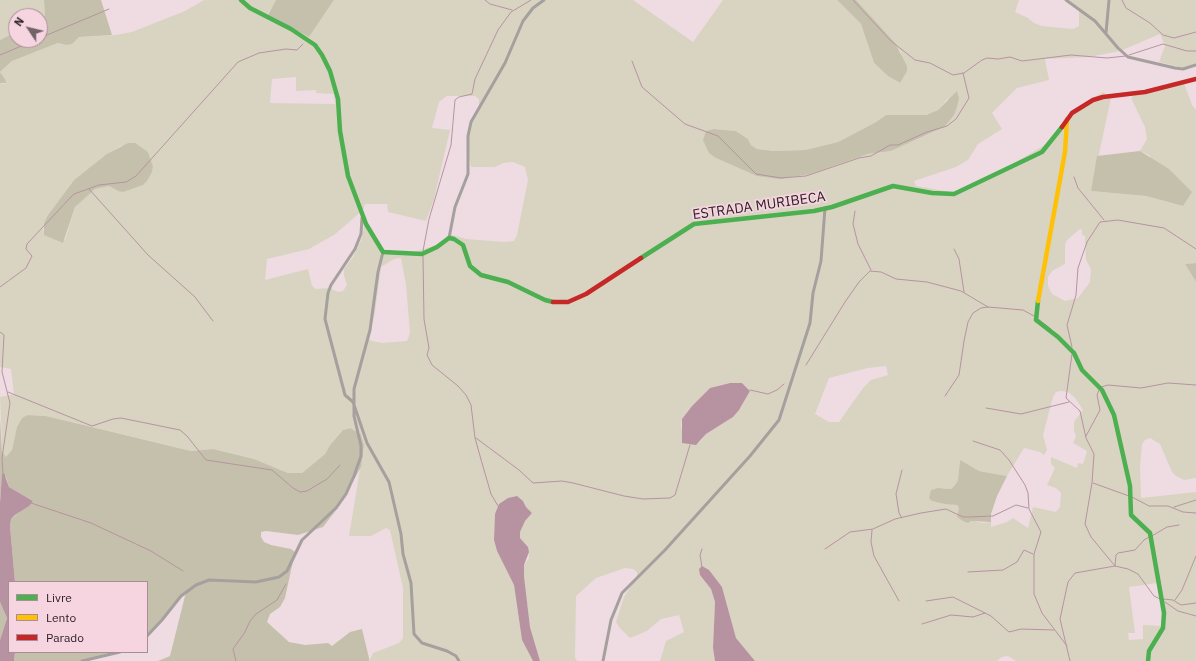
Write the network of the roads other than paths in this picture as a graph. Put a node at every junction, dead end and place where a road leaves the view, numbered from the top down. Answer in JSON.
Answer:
{"nodes":[{"id":1,"x":241,"y":0,"type":"edge"},
{"id":2,"x":544,"y":0,"type":"edge"},
{"id":3,"x":1066,"y":0,"type":"edge"},
{"id":4,"x":1108,"y":0,"type":"edge"},
{"id":5,"x":1106,"y":33,"type":"junction"},
{"id":6,"x":1196,"y":65,"type":"edge"},
{"id":7,"x":1196,"y":79,"type":"edge"},
{"id":8,"x":1067,"y":119,"type":"junction"},
{"id":9,"x":826,"y":208,"type":"junction"},
{"id":10,"x":362,"y":214,"type":"junction"},
{"id":11,"x":449,"y":238,"type":"junction"},
{"id":12,"x":384,"y":252,"type":"junction"},
{"id":13,"x":354,"y":402,"type":"junction"},
{"id":14,"x":148,"y":635,"type":"edge"},
{"id":15,"x":116,"y":653,"type":"edge"},
{"id":16,"x":82,"y":661,"type":"edge"},
{"id":17,"x":459,"y":661,"type":"edge"},
{"id":18,"x":603,"y":661,"type":"edge"},
{"id":19,"x":1148,"y":661,"type":"edge"}],
"edges":[{"from":1,"to":10,"type":"street"},
{"from":2,"to":11,"type":"street"},
{"from":3,"to":5,"type":"street"},
{"from":4,"to":5,"type":"street"},
{"from":5,"to":6,"type":"street"},
{"from":7,"to":8,"type":"street","name":"ESTRADA MURIBECA"},
{"from":8,"to":9,"type":"street","name":"ESTRADA MURIBECA"},
{"from":8,"to":19,"type":"street"},
{"from":9,"to":11,"type":"street","name":"ESTRADA MURIBECA"},
{"from":9,"to":18,"type":"street"},
{"from":10,"to":12,"type":"street"},
{"from":10,"to":13,"type":"street"},
{"from":11,"to":12,"type":"street"},
{"from":12,"to":13,"type":"street"},
{"from":13,"to":14,"type":"street"},
{"from":13,"to":17,"type":"street"},
{"from":15,"to":16,"type":"street"}]}
